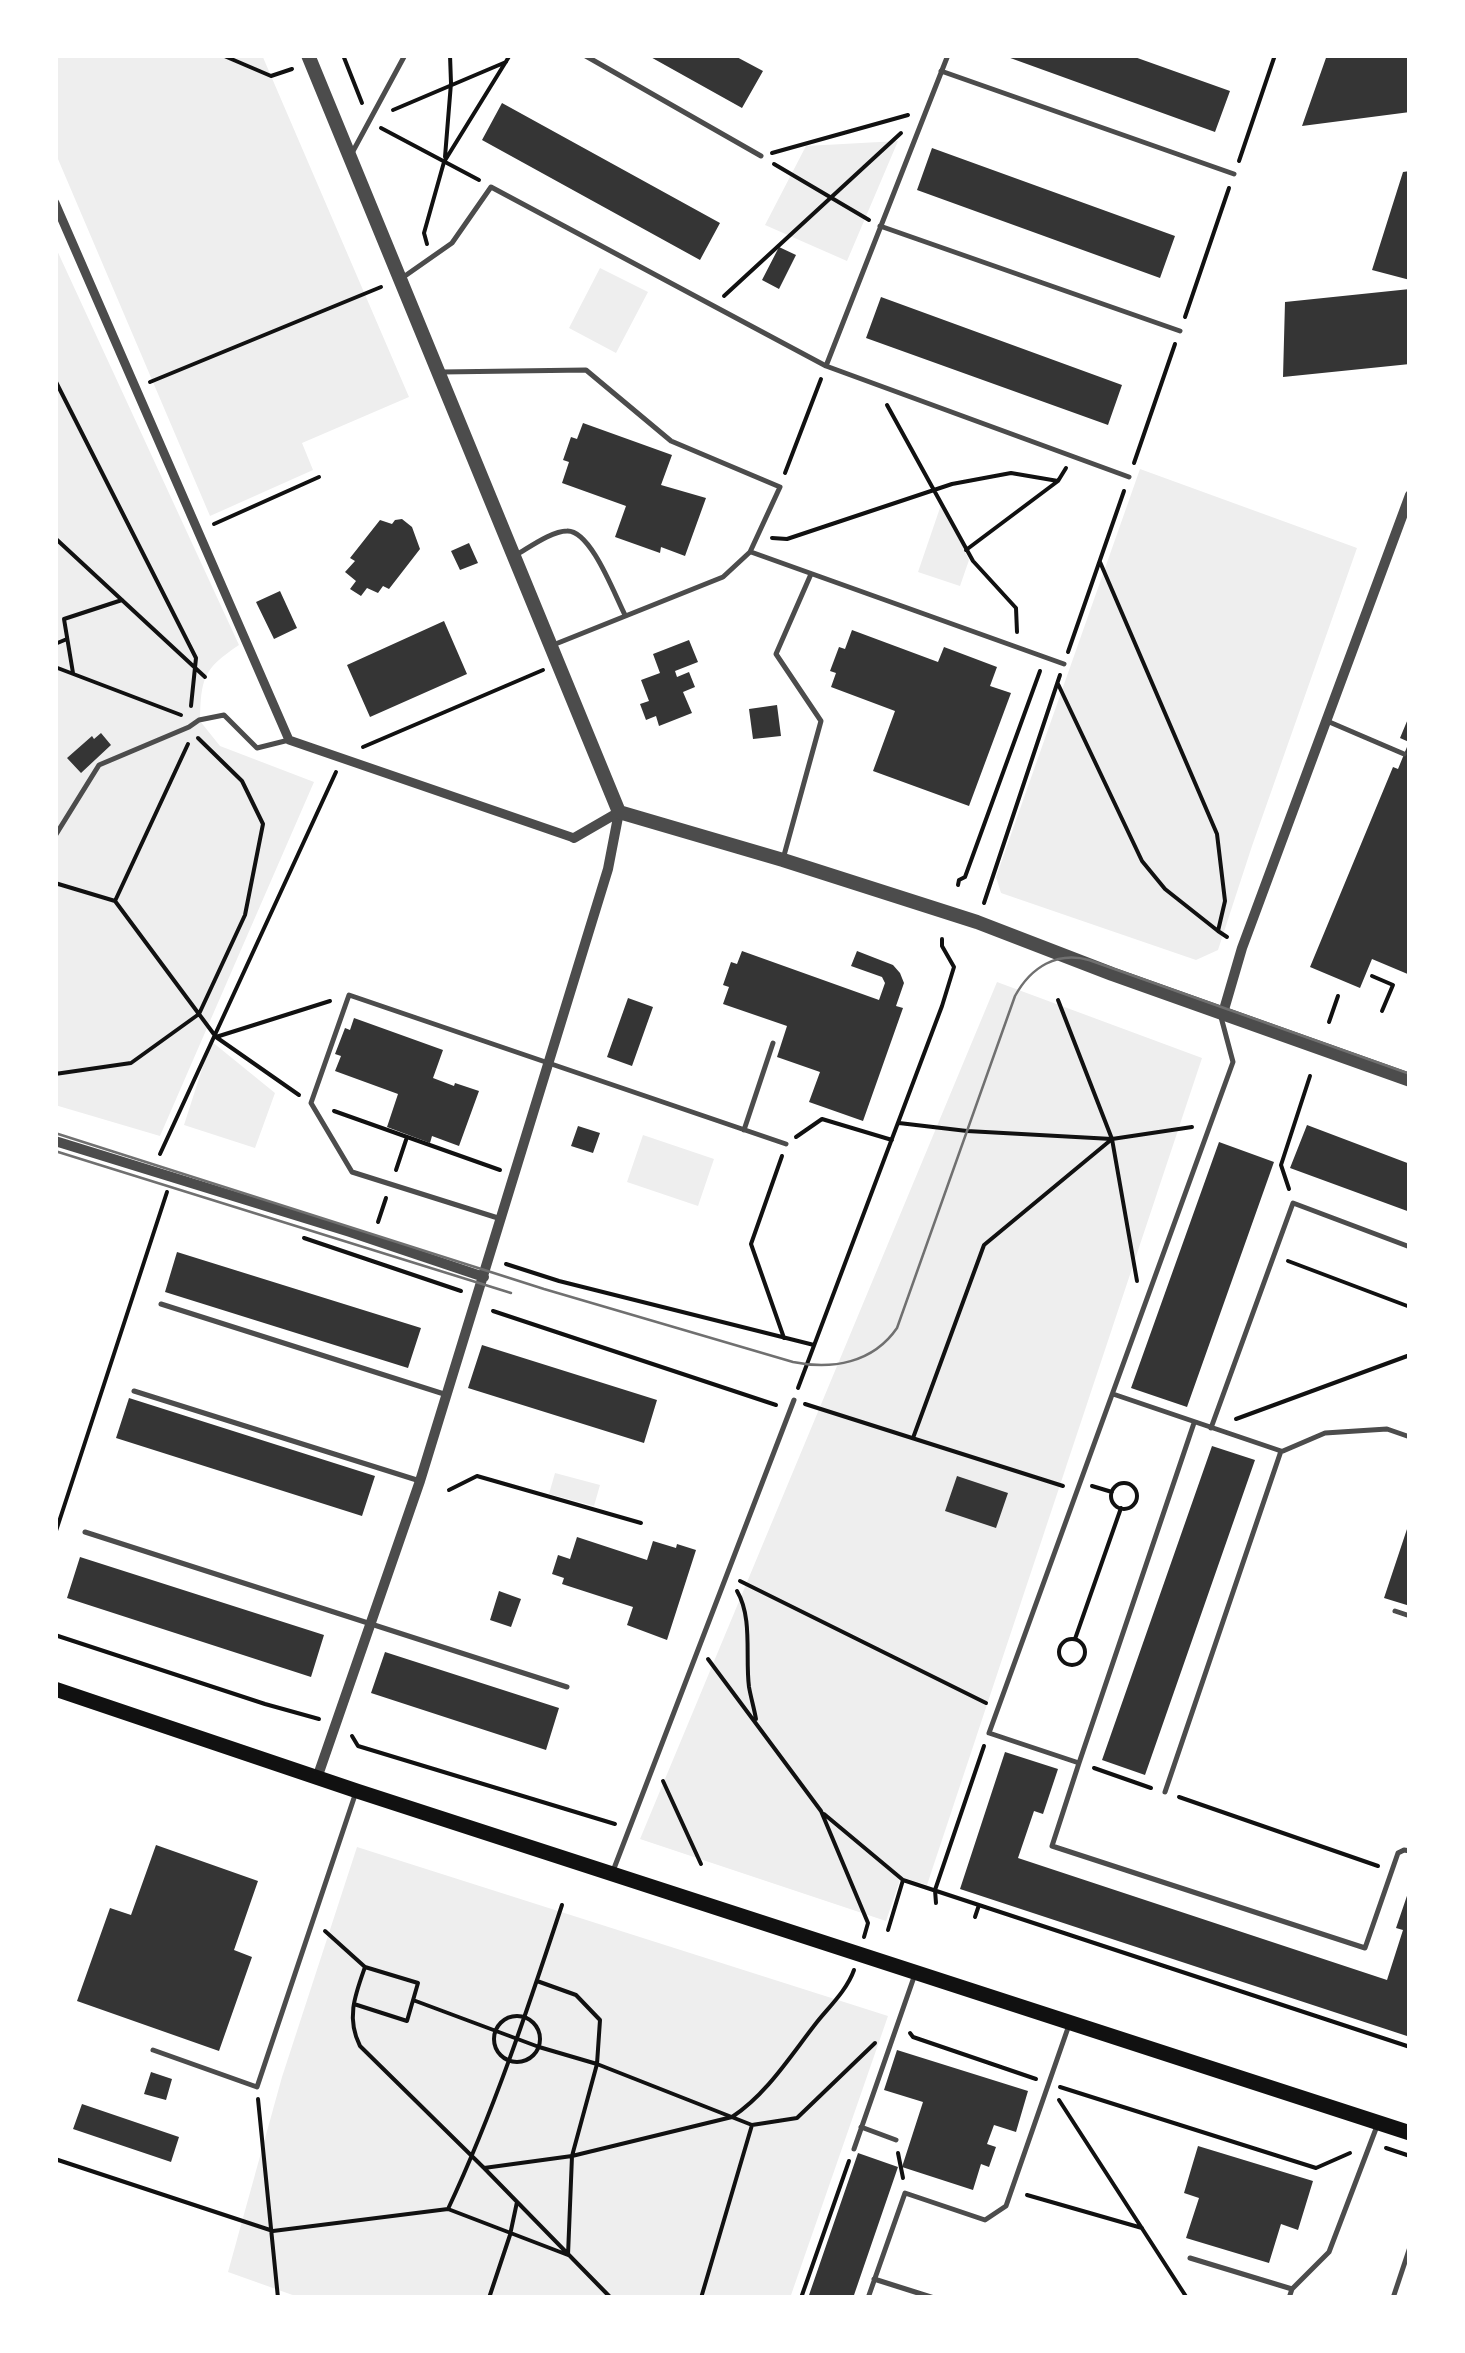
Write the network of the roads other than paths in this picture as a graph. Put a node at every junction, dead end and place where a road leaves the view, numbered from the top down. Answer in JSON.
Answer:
{"nodes":[{"id":1,"x":308,"y":55,"type":"edge"},
{"id":2,"x":405,"y":55,"type":"edge"},
{"id":3,"x":584,"y":55,"type":"edge"},
{"id":4,"x":948,"y":55,"type":"edge"},
{"id":5,"x":941,"y":71,"type":"junction"},
{"id":6,"x":761,"y":156,"type":"road end"},
{"id":7,"x":350,"y":157,"type":"junction"},
{"id":8,"x":1234,"y":174,"type":"dead end"},
{"id":9,"x":55,"y":202,"type":"edge"},
{"id":10,"x":880,"y":226,"type":"junction"},
{"id":11,"x":400,"y":280,"type":"junction"},
{"id":12,"x":1180,"y":332,"type":"dead end"},
{"id":13,"x":826,"y":366,"type":"junction"},
{"id":14,"x":438,"y":372,"type":"junction"},
{"id":15,"x":1130,"y":477,"type":"dead end"},
{"id":16,"x":1410,"y":495,"type":"edge"},
{"id":17,"x":750,"y":552,"type":"junction"},
{"id":18,"x":513,"y":556,"type":"junction"},
{"id":19,"x":812,"y":574,"type":"junction"},
{"id":20,"x":625,"y":616,"type":"junction"},
{"id":21,"x":550,"y":646,"type":"junction"},
{"id":22,"x":1064,"y":664,"type":"dead end"},
{"id":23,"x":1327,"y":722,"type":"junction"},
{"id":24,"x":289,"y":740,"type":"junction"},
{"id":25,"x":1404,"y":754,"type":"dead end"},
{"id":26,"x":619,"y":812,"type":"junction"},
{"id":27,"x":55,"y":836,"type":"edge"},
{"id":28,"x":574,"y":838,"type":"joint"},
{"id":29,"x":783,"y":860,"type":"junction"},
{"id":30,"x":1223,"y":1012,"type":"junction"},
{"id":31,"x":773,"y":1042,"type":"dead end"},
{"id":32,"x":549,"y":1063,"type":"junction"},
{"id":33,"x":1410,"y":1080,"type":"edge"},
{"id":34,"x":744,"y":1130,"type":"junction"},
{"id":35,"x":55,"y":1142,"type":"edge"},
{"id":36,"x":786,"y":1144,"type":"road end"},
{"id":37,"x":501,"y":1218,"type":"junction"},
{"id":38,"x":1410,"y":1246,"type":"edge"},
{"id":39,"x":484,"y":1278,"type":"junction"},
{"id":40,"x":161,"y":1304,"type":"dead end"},
{"id":41,"x":134,"y":1391,"type":"dead end"},
{"id":42,"x":1112,"y":1394,"type":"junction"},
{"id":43,"x":447,"y":1395,"type":"junction"},
{"id":44,"x":794,"y":1400,"type":"road end"},
{"id":45,"x":1194,"y":1423,"type":"junction"},
{"id":46,"x":1211,"y":1428,"type":"junction"},
{"id":47,"x":1410,"y":1437,"type":"edge"},
{"id":48,"x":1282,"y":1451,"type":"junction"},
{"id":49,"x":420,"y":1481,"type":"junction"},
{"id":50,"x":85,"y":1532,"type":"dead end"},
{"id":51,"x":1395,"y":1611,"type":"dead end"},
{"id":52,"x":1410,"y":1616,"type":"edge"},
{"id":53,"x":370,"y":1624,"type":"junction"},
{"id":54,"x":567,"y":1687,"type":"dead end"},
{"id":55,"x":55,"y":1689,"type":"edge"},
{"id":56,"x":1079,"y":1763,"type":"junction"},
{"id":57,"x":317,"y":1778,"type":"junction"},
{"id":58,"x":356,"y":1791,"type":"junction"},
{"id":59,"x":1165,"y":1792,"type":"road end"},
{"id":60,"x":1410,"y":1852,"type":"edge"},
{"id":61,"x":612,"y":1874,"type":"junction"},
{"id":62,"x":916,"y":1972,"type":"junction"},
{"id":63,"x":1070,"y":2022,"type":"junction"},
{"id":64,"x":153,"y":2050,"type":"dead end"},
{"id":65,"x":1378,"y":2123,"type":"junction"},
{"id":66,"x":861,"y":2127,"type":"junction"},
{"id":67,"x":1410,"y":2134,"type":"edge"},
{"id":68,"x":896,"y":2140,"type":"road end"},
{"id":69,"x":854,"y":2149,"type":"road end"},
{"id":70,"x":1410,"y":2247,"type":"edge"},
{"id":71,"x":1190,"y":2258,"type":"dead end"},
{"id":72,"x":874,"y":2279,"type":"junction"},
{"id":73,"x":1292,"y":2289,"type":"junction"},
{"id":74,"x":868,"y":2298,"type":"edge"},
{"id":75,"x":934,"y":2298,"type":"edge"},
{"id":76,"x":1289,"y":2298,"type":"edge"},
{"id":77,"x":1394,"y":2298,"type":"edge"}],
"edges":[{"from":1,"to":7,"type":"street"},
{"from":2,"to":7,"type":"lane"},
{"from":3,"to":6,"type":"lane"},
{"from":4,"to":5,"type":"lane"},
{"from":5,"to":8,"type":"lane"},
{"from":5,"to":10,"type":"lane"},
{"from":7,"to":11,"type":"street"},
{"from":9,"to":24,"type":"street"},
{"from":10,"to":12,"type":"lane"},
{"from":10,"to":13,"type":"lane"},
{"from":11,"to":13,"type":"lane"},
{"from":11,"to":14,"type":"street"},
{"from":13,"to":15,"type":"lane"},
{"from":14,"to":17,"type":"lane"},
{"from":14,"to":18,"type":"street"},
{"from":16,"to":23,"type":"street"},
{"from":17,"to":19,"type":"lane"},
{"from":17,"to":20,"type":"lane"},
{"from":18,"to":20,"type":"lane"},
{"from":18,"to":21,"type":"street"},
{"from":19,"to":22,"type":"lane"},
{"from":19,"to":29,"type":"lane"},
{"from":20,"to":21,"type":"lane"},
{"from":21,"to":26,"type":"street"},
{"from":23,"to":25,"type":"lane"},
{"from":23,"to":30,"type":"street"},
{"from":24,"to":27,"type":"lane"},
{"from":24,"to":28,"type":"street"},
{"from":26,"to":28,"type":"street"},
{"from":26,"to":29,"type":"street"},
{"from":26,"to":32,"type":"street"},
{"from":29,"to":30,"type":"street"},
{"from":30,"to":33,"type":"street"},
{"from":30,"to":42,"type":"lane"},
{"from":31,"to":34,"type":"lane"},
{"from":32,"to":34,"type":"lane"},
{"from":32,"to":37,"type":"street"},
{"from":32,"to":37,"type":"lane"},
{"from":34,"to":36,"type":"lane"},
{"from":35,"to":39,"type":"street"},
{"from":37,"to":39,"type":"street"},
{"from":38,"to":46,"type":"lane"},
{"from":39,"to":43,"type":"street"},
{"from":40,"to":43,"type":"lane"},
{"from":41,"to":49,"type":"lane"},
{"from":42,"to":45,"type":"lane"},
{"from":42,"to":56,"type":"lane"},
{"from":43,"to":49,"type":"street"},
{"from":44,"to":61,"type":"lane"},
{"from":45,"to":46,"type":"lane"},
{"from":45,"to":56,"type":"lane"},
{"from":46,"to":48,"type":"lane"},
{"from":47,"to":48,"type":"lane"},
{"from":48,"to":59,"type":"lane"},
{"from":49,"to":53,"type":"street"},
{"from":50,"to":53,"type":"lane"},
{"from":51,"to":52,"type":"lane"},
{"from":53,"to":54,"type":"lane"},
{"from":53,"to":57,"type":"street"},
{"from":55,"to":57,"type":"main road"},
{"from":56,"to":60,"type":"lane"},
{"from":57,"to":58,"type":"main road"},
{"from":58,"to":61,"type":"main road"},
{"from":58,"to":64,"type":"lane"},
{"from":61,"to":62,"type":"main road"},
{"from":62,"to":63,"type":"main road"},
{"from":62,"to":66,"type":"lane"},
{"from":63,"to":65,"type":"main road"},
{"from":63,"to":72,"type":"lane"},
{"from":65,"to":67,"type":"main road"},
{"from":65,"to":73,"type":"lane"},
{"from":66,"to":68,"type":"lane"},
{"from":66,"to":69,"type":"lane"},
{"from":70,"to":77,"type":"lane"},
{"from":71,"to":73,"type":"lane"},
{"from":72,"to":74,"type":"lane"},
{"from":72,"to":75,"type":"lane"},
{"from":73,"to":76,"type":"lane"}]}
